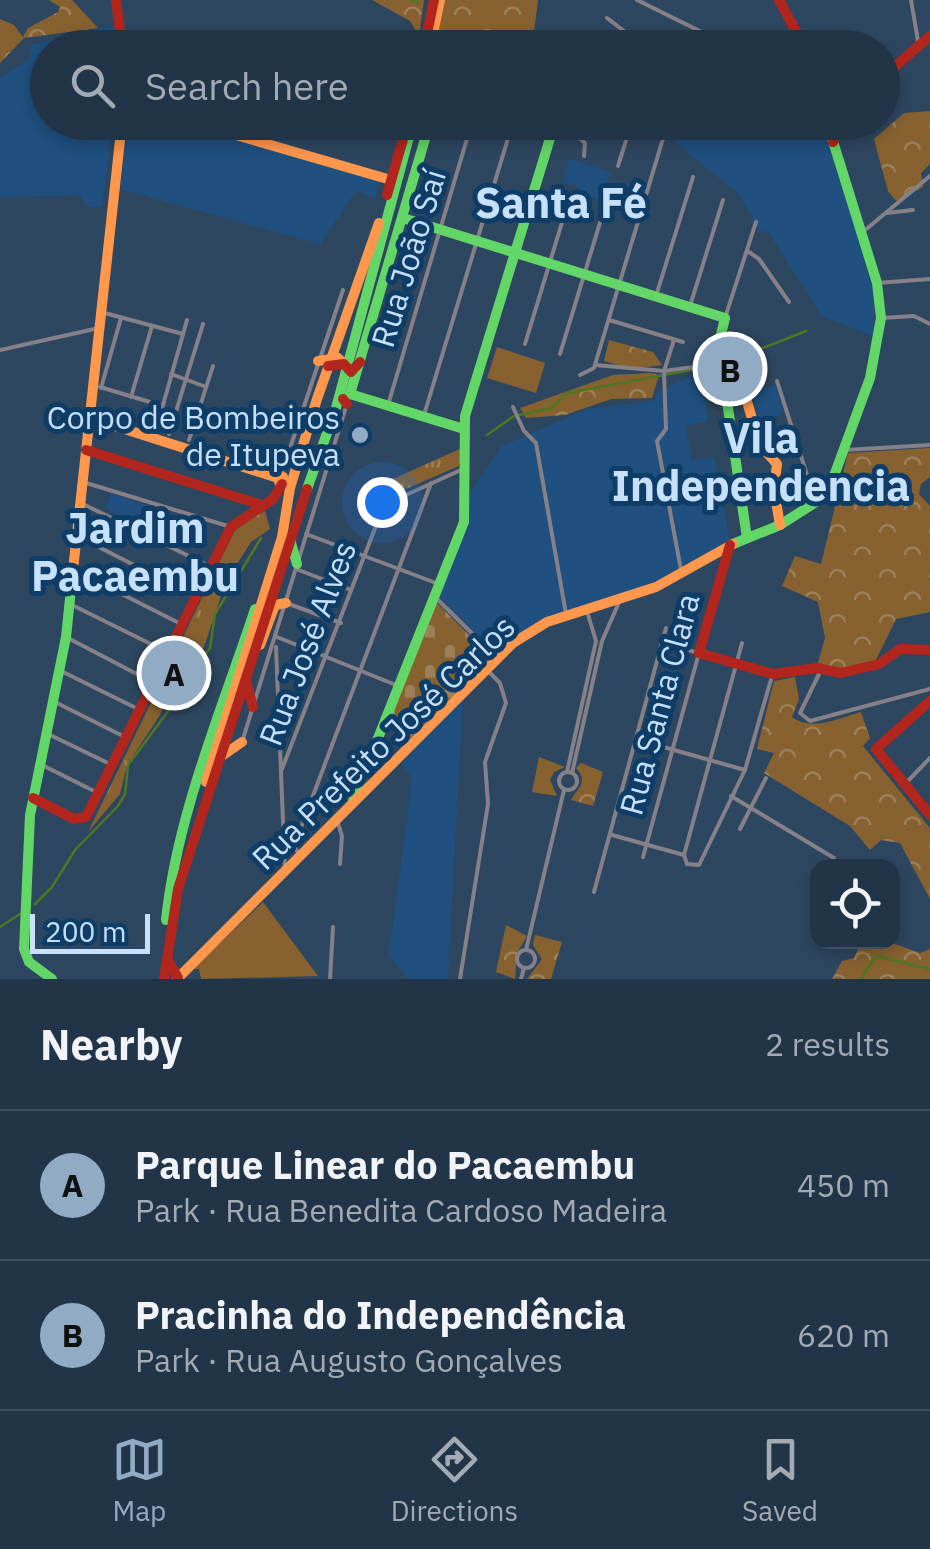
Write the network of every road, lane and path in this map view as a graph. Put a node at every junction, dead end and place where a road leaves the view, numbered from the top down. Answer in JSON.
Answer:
{"nodes":[{"id":1,"x":116,"y":0,"type":"edge"},
{"id":2,"x":437,"y":0,"type":"edge"},
{"id":3,"x":637,"y":0,"type":"edge"},
{"id":4,"x":779,"y":0,"type":"edge"},
{"id":5,"x":911,"y":0,"type":"edge"},
{"id":6,"x":607,"y":18,"type":"dead end"},
{"id":7,"x":120,"y":30,"type":"edge"},
{"id":8,"x":431,"y":30,"type":"edge"},
{"id":9,"x":623,"y":30,"type":"edge"},
{"id":10,"x":697,"y":30,"type":"edge"},
{"id":11,"x":795,"y":30,"type":"edge"},
{"id":12,"x":930,"y":36,"type":"edge"},
{"id":13,"x":919,"y":47,"type":"junction"},
{"id":14,"x":900,"y":63,"type":"edge"},
{"id":15,"x":120,"y":140,"type":"edge"},
{"id":16,"x":254,"y":140,"type":"edge"},
{"id":17,"x":404,"y":140,"type":"edge"},
{"id":18,"x":405,"y":140,"type":"edge"},
{"id":19,"x":425,"y":140,"type":"edge"},
{"id":20,"x":467,"y":140,"type":"edge"},
{"id":21,"x":508,"y":140,"type":"edge"},
{"id":22,"x":552,"y":140,"type":"edge"},
{"id":23,"x":582,"y":140,"type":"edge"},
{"id":24,"x":626,"y":140,"type":"edge"},
{"id":25,"x":663,"y":140,"type":"edge"},
{"id":26,"x":832,"y":140,"type":"edge"},
{"id":27,"x":835,"y":140,"type":"edge"},
{"id":28,"x":833,"y":143,"type":"junction"},
{"id":29,"x":584,"y":156,"type":"dead end"},
{"id":30,"x":618,"y":166,"type":"dead end"},
{"id":31,"x":930,"y":176,"type":"edge"},
{"id":32,"x":694,"y":177,"type":"dead end"},
{"id":33,"x":392,"y":180,"type":"junction"},
{"id":34,"x":571,"y":194,"type":"dead end"},
{"id":35,"x":723,"y":200,"type":"dead end"},
{"id":36,"x":606,"y":203,"type":"dead end"},
{"id":37,"x":913,"y":210,"type":"dead end"},
{"id":38,"x":882,"y":215,"type":"junction"},
{"id":39,"x":403,"y":218,"type":"junction"},
{"id":40,"x":756,"y":222,"type":"dead end"},
{"id":41,"x":441,"y":230,"type":"junction"},
{"id":42,"x":860,"y":234,"type":"junction"},
{"id":43,"x":478,"y":241,"type":"junction"},
{"id":44,"x":747,"y":251,"type":"junction"},
{"id":45,"x":515,"y":252,"type":"junction"},
{"id":46,"x":550,"y":263,"type":"junction"},
{"id":47,"x":584,"y":274,"type":"junction"},
{"id":48,"x":930,"y":278,"type":"edge"},
{"id":49,"x":620,"y":284,"type":"junction"},
{"id":50,"x":877,"y":284,"type":"junction"},
{"id":51,"x":343,"y":290,"type":"dead end"},
{"id":52,"x":656,"y":296,"type":"junction"},
{"id":53,"x":789,"y":302,"type":"dead end"},
{"id":54,"x":690,"y":306,"type":"junction"},
{"id":55,"x":102,"y":312,"type":"junction"},
{"id":56,"x":121,"y":318,"type":"junction"},
{"id":57,"x":725,"y":318,"type":"junction"},
{"id":58,"x":881,"y":318,"type":"junction"},
{"id":59,"x":187,"y":320,"type":"dead end"},
{"id":60,"x":610,"y":320,"type":"junction"},
{"id":61,"x":203,"y":324,"type":"dead end"},
{"id":62,"x":930,"y":324,"type":"edge"},
{"id":63,"x":152,"y":326,"type":"junction"},
{"id":64,"x":99,"y":328,"type":"junction"},
{"id":65,"x":183,"y":334,"type":"junction"},
{"id":66,"x":674,"y":340,"type":"junction"},
{"id":67,"x":684,"y":342,"type":"dead end"},
{"id":68,"x":525,"y":344,"type":"dead end"},
{"id":69,"x":0,"y":350,"type":"edge"},
{"id":70,"x":560,"y":354,"type":"dead end"},
{"id":71,"x":326,"y":362,"type":"junction"},
{"id":72,"x":360,"y":362,"type":"junction"},
{"id":73,"x":716,"y":364,"type":"junction"},
{"id":74,"x":595,"y":365,"type":"junction"},
{"id":75,"x":213,"y":366,"type":"dead end"},
{"id":76,"x":346,"y":366,"type":"junction"},
{"id":77,"x":580,"y":375,"type":"dead end"},
{"id":78,"x":170,"y":376,"type":"junction"},
{"id":79,"x":664,"y":377,"type":"junction"},
{"id":80,"x":777,"y":381,"type":"dead end"},
{"id":81,"x":185,"y":382,"type":"junction"},
{"id":82,"x":343,"y":382,"type":"junction"},
{"id":83,"x":723,"y":382,"type":"junction"},
{"id":84,"x":97,"y":386,"type":"junction"},
{"id":85,"x":206,"y":387,"type":"junction"},
{"id":86,"x":132,"y":397,"type":"junction"},
{"id":87,"x":344,"y":401,"type":"junction"},
{"id":88,"x":162,"y":406,"type":"junction"},
{"id":89,"x":388,"y":406,"type":"junction"},
{"id":90,"x":513,"y":407,"type":"dead end"},
{"id":91,"x":424,"y":416,"type":"junction"},
{"id":92,"x":90,"y":418,"type":"junction"},
{"id":93,"x":464,"y":428,"type":"junction"},
{"id":94,"x":168,"y":434,"type":"dead end"},
{"id":95,"x":154,"y":437,"type":"junction"},
{"id":96,"x":189,"y":440,"type":"dead end"},
{"id":97,"x":930,"y":444,"type":"edge"},
{"id":98,"x":86,"y":450,"type":"junction"},
{"id":99,"x":845,"y":450,"type":"junction"},
{"id":100,"x":465,"y":468,"type":"junction"},
{"id":101,"x":83,"y":482,"type":"junction"},
{"id":102,"x":282,"y":483,"type":"junction"},
{"id":103,"x":431,"y":483,"type":"junction"},
{"id":104,"x":312,"y":485,"type":"junction"},
{"id":105,"x":80,"y":503,"type":"junction"},
{"id":106,"x":816,"y":503,"type":"junction"},
{"id":107,"x":262,"y":505,"type":"junction"},
{"id":108,"x":780,"y":525,"type":"junction"},
{"id":109,"x":231,"y":527,"type":"junction"},
{"id":110,"x":306,"y":534,"type":"junction"},
{"id":111,"x":290,"y":535,"type":"junction"},
{"id":112,"x":77,"y":536,"type":"junction"},
{"id":113,"x":747,"y":538,"type":"junction"},
{"id":114,"x":730,"y":546,"type":"junction"},
{"id":115,"x":718,"y":552,"type":"junction"},
{"id":116,"x":364,"y":556,"type":"junction"},
{"id":117,"x":724,"y":565,"type":"junction"},
{"id":118,"x":296,"y":566,"type":"junction"},
{"id":119,"x":211,"y":568,"type":"junction"},
{"id":120,"x":401,"y":569,"type":"junction"},
{"id":121,"x":73,"y":570,"type":"junction"},
{"id":122,"x":682,"y":574,"type":"junction"},
{"id":123,"x":434,"y":588,"type":"junction"},
{"id":124,"x":351,"y":590,"type":"junction"},
{"id":125,"x":197,"y":597,"type":"junction"},
{"id":126,"x":622,"y":598,"type":"junction"},
{"id":127,"x":286,"y":603,"type":"junction"},
{"id":128,"x":70,"y":604,"type":"junction"},
{"id":129,"x":599,"y":604,"type":"junction"},
{"id":130,"x":586,"y":608,"type":"junction"},
{"id":131,"x":566,"y":614,"type":"junction"},
{"id":132,"x":340,"y":623,"type":"junction"},
{"id":133,"x":608,"y":624,"type":"junction"},
{"id":134,"x":183,"y":626,"type":"junction"},
{"id":135,"x":666,"y":628,"type":"dead end"},
{"id":136,"x":66,"y":637,"type":"junction"},
{"id":137,"x":276,"y":640,"type":"junction"},
{"id":138,"x":661,"y":642,"type":"junction"},
{"id":139,"x":742,"y":643,"type":"dead end"},
{"id":140,"x":930,"y":650,"type":"edge"},
{"id":141,"x":699,"y":653,"type":"junction"},
{"id":142,"x":170,"y":654,"type":"junction"},
{"id":143,"x":328,"y":658,"type":"junction"},
{"id":144,"x":497,"y":659,"type":"junction"},
{"id":145,"x":736,"y":664,"type":"junction"},
{"id":146,"x":822,"y":668,"type":"junction"},
{"id":147,"x":59,"y":670,"type":"junction"},
{"id":148,"x":266,"y":670,"type":"junction"},
{"id":149,"x":279,"y":670,"type":"junction"},
{"id":150,"x":486,"y":670,"type":"junction"},
{"id":151,"x":361,"y":672,"type":"junction"},
{"id":152,"x":246,"y":674,"type":"junction"},
{"id":153,"x":773,"y":674,"type":"junction"},
{"id":154,"x":154,"y":682,"type":"junction"},
{"id":155,"x":396,"y":685,"type":"junction"},
{"id":156,"x":929,"y":694,"type":"edge"},
{"id":157,"x":53,"y":701,"type":"junction"},
{"id":158,"x":254,"y":707,"type":"junction"},
{"id":159,"x":140,"y":710,"type":"junction"},
{"id":160,"x":46,"y":733,"type":"junction"},
{"id":161,"x":126,"y":738,"type":"junction"},
{"id":162,"x":635,"y":739,"type":"junction"},
{"id":163,"x":242,"y":742,"type":"joint"},
{"id":164,"x":282,"y":742,"type":"junction"},
{"id":165,"x":292,"y":743,"type":"junction"},
{"id":166,"x":673,"y":749,"type":"junction"},
{"id":167,"x":220,"y":758,"type":"junction"},
{"id":168,"x":930,"y":758,"type":"edge"},
{"id":169,"x":710,"y":759,"type":"junction"},
{"id":170,"x":40,"y":764,"type":"junction"},
{"id":171,"x":112,"y":765,"type":"junction"},
{"id":172,"x":282,"y":769,"type":"junction"},
{"id":173,"x":746,"y":770,"type":"junction"},
{"id":174,"x":569,"y":772,"type":"junction"},
{"id":175,"x":766,"y":778,"type":"dead end"},
{"id":176,"x":906,"y":784,"type":"junction"},
{"id":177,"x":360,"y":790,"type":"junction"},
{"id":178,"x":564,"y":790,"type":"junction"},
{"id":179,"x":98,"y":793,"type":"junction"},
{"id":180,"x":731,"y":796,"type":"junction"},
{"id":181,"x":33,"y":798,"type":"junction"},
{"id":182,"x":752,"y":806,"type":"junction"},
{"id":183,"x":930,"y":815,"type":"edge"},
{"id":184,"x":336,"y":820,"type":"junction"},
{"id":185,"x":740,"y":829,"type":"dead end"},
{"id":186,"x":610,"y":835,"type":"junction"},
{"id":187,"x":283,"y":842,"type":"junction"},
{"id":188,"x":647,"y":845,"type":"junction"},
{"id":189,"x":297,"y":851,"type":"junction"},
{"id":190,"x":684,"y":855,"type":"junction"},
{"id":191,"x":643,"y":857,"type":"dead end"},
{"id":192,"x":834,"y":858,"type":"dead end"},
{"id":193,"x":340,"y":864,"type":"dead end"},
{"id":194,"x":285,"y":872,"type":"junction"},
{"id":195,"x":594,"y":892,"type":"dead end"},
{"id":196,"x":334,"y":927,"type":"dead end"},
{"id":197,"x":526,"y":950,"type":"junction"},
{"id":198,"x":166,"y":953,"type":"junction"},
{"id":199,"x":524,"y":968,"type":"junction"},
{"id":200,"x":180,"y":977,"type":"edge"},
{"id":201,"x":52,"y":979,"type":"edge"},
{"id":202,"x":161,"y":979,"type":"edge"},
{"id":203,"x":330,"y":979,"type":"edge"},
{"id":204,"x":460,"y":979,"type":"edge"},
{"id":205,"x":521,"y":979,"type":"edge"}],
"edges":[{"from":1,"to":7,"type":"main road"},
{"from":2,"to":8,"type":"main road"},
{"from":3,"to":10,"type":"street"},
{"from":4,"to":11,"type":"main road"},
{"from":5,"to":13,"type":"street"},
{"from":6,"to":9,"type":"street"},
{"from":12,"to":13,"type":"main road"},
{"from":13,"to":14,"type":"main road"},
{"from":15,"to":55,"type":"main road"},
{"from":16,"to":33,"type":"main road"},
{"from":17,"to":33,"type":"main road"},
{"from":18,"to":76,"type":"main road"},
{"from":19,"to":39,"type":"main road"},
{"from":20,"to":41,"type":"street","name":"Rua João Saí"},
{"from":21,"to":43,"type":"street"},
{"from":22,"to":45,"type":"main road"},
{"from":23,"to":29,"type":"street"},
{"from":24,"to":30,"type":"street"},
{"from":25,"to":49,"type":"street"},
{"from":26,"to":28,"type":"main road","name":"Rua Prefeito José Carlos"},
{"from":27,"to":28,"type":"main road"},
{"from":28,"to":42,"type":"main road","name":"Rua Prefeito José Carlos"},
{"from":31,"to":38,"type":"street"},
{"from":32,"to":52,"type":"street"},
{"from":33,"to":71,"type":"main road"},
{"from":34,"to":46,"type":"street"},
{"from":35,"to":54,"type":"street"},
{"from":36,"to":47,"type":"street"},
{"from":37,"to":38,"type":"street"},
{"from":38,"to":42,"type":"street"},
{"from":39,"to":41,"type":"main road"},
{"from":39,"to":72,"type":"main road"},
{"from":40,"to":44,"type":"street"},
{"from":41,"to":43,"type":"main road"},
{"from":41,"to":89,"type":"street","name":"Rua João Saí"},
{"from":42,"to":50,"type":"main road","name":"Rua Prefeito José Carlos"},
{"from":43,"to":45,"type":"main road"},
{"from":43,"to":91,"type":"street"},
{"from":44,"to":53,"type":"street"},
{"from":44,"to":57,"type":"street"},
{"from":45,"to":46,"type":"main road"},
{"from":45,"to":93,"type":"main road"},
{"from":46,"to":47,"type":"main road"},
{"from":46,"to":68,"type":"street"},
{"from":47,"to":49,"type":"main road"},
{"from":47,"to":70,"type":"street"},
{"from":48,"to":50,"type":"street"},
{"from":49,"to":52,"type":"main road"},
{"from":49,"to":60,"type":"street"},
{"from":50,"to":58,"type":"main road","name":"Rua Prefeito José Carlos"},
{"from":51,"to":71,"type":"street"},
{"from":52,"to":54,"type":"main road"},
{"from":54,"to":57,"type":"main road"},
{"from":55,"to":56,"type":"street"},
{"from":55,"to":64,"type":"main road"},
{"from":56,"to":63,"type":"street"},
{"from":56,"to":84,"type":"street"},
{"from":57,"to":73,"type":"main road"},
{"from":58,"to":62,"type":"street"},
{"from":58,"to":99,"type":"main road","name":"Rua Prefeito José Carlos"},
{"from":59,"to":65,"type":"street"},
{"from":60,"to":66,"type":"street"},
{"from":60,"to":74,"type":"street"},
{"from":61,"to":81,"type":"street"},
{"from":63,"to":65,"type":"street"},
{"from":63,"to":86,"type":"street"},
{"from":64,"to":69,"type":"street"},
{"from":64,"to":84,"type":"main road"},
{"from":65,"to":78,"type":"street"},
{"from":66,"to":67,"type":"street"},
{"from":66,"to":79,"type":"street"},
{"from":71,"to":76,"type":"main road"},
{"from":71,"to":102,"type":"main road"},
{"from":72,"to":76,"type":"main road"},
{"from":72,"to":87,"type":"main road"},
{"from":73,"to":79,"type":"street"},
{"from":73,"to":83,"type":"main road"},
{"from":74,"to":77,"type":"street"},
{"from":74,"to":79,"type":"street"},
{"from":75,"to":85,"type":"street"},
{"from":76,"to":82,"type":"main road"},
{"from":78,"to":81,"type":"street"},
{"from":78,"to":88,"type":"street"},
{"from":79,"to":122,"type":"street"},
{"from":80,"to":106,"type":"street"},
{"from":81,"to":85,"type":"street"},
{"from":81,"to":94,"type":"street"},
{"from":82,"to":87,"type":"main road"},
{"from":82,"to":87,"type":"main road"},
{"from":83,"to":108,"type":"main road"},
{"from":83,"to":113,"type":"main road"},
{"from":84,"to":86,"type":"street"},
{"from":84,"to":92,"type":"main road"},
{"from":85,"to":96,"type":"street"},
{"from":86,"to":88,"type":"street"},
{"from":87,"to":89,"type":"main road"},
{"from":87,"to":104,"type":"main road"},
{"from":87,"to":110,"type":"street"},
{"from":88,"to":95,"type":"street"},
{"from":89,"to":91,"type":"main road"},
{"from":90,"to":131,"type":"street"},
{"from":91,"to":93,"type":"main road"},
{"from":92,"to":95,"type":"main road"},
{"from":92,"to":98,"type":"main road"},
{"from":93,"to":100,"type":"main road"},
{"from":95,"to":102,"type":"main road"},
{"from":97,"to":99,"type":"street"},
{"from":98,"to":101,"type":"main road"},
{"from":98,"to":107,"type":"main road"},
{"from":99,"to":106,"type":"main road","name":"Rua Prefeito José Carlos"},
{"from":100,"to":103,"type":"street","name":"Rua José Alves"},
{"from":100,"to":123,"type":"main road"},
{"from":101,"to":105,"type":"main road"},
{"from":101,"to":109,"type":"street"},
{"from":102,"to":104,"type":"main road"},
{"from":102,"to":107,"type":"main road"},
{"from":102,"to":202,"type":"main road"},
{"from":103,"to":116,"type":"street","name":"Rua José Alves"},
{"from":103,"to":120,"type":"street"},
{"from":104,"to":111,"type":"main road"},
{"from":105,"to":112,"type":"main road"},
{"from":105,"to":119,"type":"street"},
{"from":106,"to":108,"type":"main road","name":"Rua Prefeito José Carlos"},
{"from":107,"to":109,"type":"main road"},
{"from":108,"to":113,"type":"main road","name":"Rua Prefeito José Carlos"},
{"from":109,"to":119,"type":"main road"},
{"from":110,"to":116,"type":"street"},
{"from":110,"to":118,"type":"street"},
{"from":111,"to":118,"type":"main road"},
{"from":111,"to":152,"type":"main road"},
{"from":112,"to":121,"type":"main road"},
{"from":112,"to":125,"type":"street"},
{"from":113,"to":114,"type":"main road","name":"Rua Prefeito José Carlos"},
{"from":114,"to":115,"type":"main road","name":"Rua Prefeito José Carlos"},
{"from":114,"to":117,"type":"main road","name":"Rua Santa Clara"},
{"from":115,"to":117,"type":"main road"},
{"from":115,"to":122,"type":"main road","name":"Rua Prefeito José Carlos"},
{"from":116,"to":120,"type":"street"},
{"from":116,"to":124,"type":"street","name":"Rua José Alves"},
{"from":117,"to":141,"type":"main road","name":"Rua Santa Clara"},
{"from":118,"to":124,"type":"street"},
{"from":118,"to":127,"type":"street"},
{"from":119,"to":125,"type":"main road"},
{"from":120,"to":123,"type":"street"},
{"from":120,"to":151,"type":"street"},
{"from":121,"to":128,"type":"main road"},
{"from":121,"to":134,"type":"street"},
{"from":122,"to":126,"type":"main road","name":"Rua Prefeito José Carlos"},
{"from":123,"to":144,"type":"street"},
{"from":123,"to":155,"type":"main road"},
{"from":124,"to":132,"type":"street","name":"Rua José Alves"},
{"from":125,"to":134,"type":"main road"},
{"from":126,"to":129,"type":"main road","name":"Rua Prefeito José Carlos"},
{"from":126,"to":133,"type":"street"},
{"from":127,"to":132,"type":"street"},
{"from":127,"to":137,"type":"street"},
{"from":127,"to":152,"type":"main road"},
{"from":128,"to":136,"type":"main road"},
{"from":128,"to":142,"type":"street"},
{"from":129,"to":130,"type":"main road","name":"Rua Prefeito José Carlos"},
{"from":129,"to":133,"type":"street"},
{"from":130,"to":131,"type":"main road","name":"Rua Prefeito José Carlos"},
{"from":130,"to":174,"type":"street"},
{"from":131,"to":144,"type":"main road","name":"Rua Prefeito José Carlos"},
{"from":132,"to":143,"type":"street","name":"Rua José Alves"},
{"from":133,"to":174,"type":"street"},
{"from":134,"to":142,"type":"main road"},
{"from":135,"to":138,"type":"street"},
{"from":136,"to":147,"type":"main road"},
{"from":136,"to":154,"type":"street"},
{"from":137,"to":143,"type":"street"},
{"from":137,"to":148,"type":"street"},
{"from":137,"to":149,"type":"street"},
{"from":138,"to":141,"type":"street"},
{"from":138,"to":162,"type":"street"},
{"from":139,"to":145,"type":"street"},
{"from":140,"to":146,"type":"main road"},
{"from":141,"to":145,"type":"main road"},
{"from":141,"to":166,"type":"street","name":"Rua Santa Clara"},
{"from":142,"to":154,"type":"main road"},
{"from":143,"to":151,"type":"street"},
{"from":143,"to":165,"type":"street","name":"Rua José Alves"},
{"from":144,"to":150,"type":"main road","name":"Rua Prefeito José Carlos"},
{"from":145,"to":153,"type":"main road"},
{"from":145,"to":169,"type":"street"},
{"from":146,"to":153,"type":"main road"},
{"from":146,"to":156,"type":"street"},
{"from":147,"to":157,"type":"main road"},
{"from":147,"to":159,"type":"street"},
{"from":148,"to":149,"type":"street"},
{"from":148,"to":158,"type":"street"},
{"from":149,"to":164,"type":"street"},
{"from":150,"to":177,"type":"main road","name":"Rua Prefeito José Carlos"},
{"from":150,"to":204,"type":"street"},
{"from":151,"to":155,"type":"street"},
{"from":151,"to":189,"type":"street"},
{"from":152,"to":158,"type":"main road"},
{"from":152,"to":167,"type":"main road"},
{"from":153,"to":173,"type":"street"},
{"from":154,"to":159,"type":"main road"},
{"from":155,"to":177,"type":"main road"},
{"from":156,"to":176,"type":"main road"},
{"from":157,"to":160,"type":"main road"},
{"from":157,"to":161,"type":"street"},
{"from":158,"to":163,"type":"street"},
{"from":159,"to":161,"type":"main road"},
{"from":160,"to":170,"type":"main road"},
{"from":160,"to":171,"type":"street"},
{"from":161,"to":171,"type":"main road"},
{"from":162,"to":166,"type":"street"},
{"from":162,"to":186,"type":"street"},
{"from":163,"to":167,"type":"main road"},
{"from":164,"to":165,"type":"street"},
{"from":164,"to":172,"type":"street"},
{"from":165,"to":172,"type":"street","name":"Rua José Alves"},
{"from":166,"to":169,"type":"street"},
{"from":166,"to":188,"type":"street","name":"Rua Santa Clara"},
{"from":167,"to":198,"type":"main road"},
{"from":168,"to":176,"type":"street"},
{"from":169,"to":173,"type":"street"},
{"from":169,"to":190,"type":"street"},
{"from":170,"to":179,"type":"street"},
{"from":170,"to":181,"type":"main road"},
{"from":171,"to":179,"type":"main road"},
{"from":172,"to":187,"type":"street"},
{"from":173,"to":180,"type":"street"},
{"from":174,"to":178,"type":"street"},
{"from":174,"to":178,"type":"street"},
{"from":175,"to":182,"type":"street"},
{"from":176,"to":183,"type":"main road"},
{"from":177,"to":184,"type":"main road","name":"Rua Prefeito José Carlos"},
{"from":178,"to":197,"type":"street"},
{"from":179,"to":181,"type":"main road"},
{"from":180,"to":182,"type":"street"},
{"from":180,"to":190,"type":"street"},
{"from":181,"to":201,"type":"main road"},
{"from":182,"to":185,"type":"street"},
{"from":182,"to":192,"type":"street"},
{"from":184,"to":189,"type":"main road","name":"Rua Prefeito José Carlos"},
{"from":184,"to":193,"type":"street"},
{"from":186,"to":188,"type":"street"},
{"from":186,"to":195,"type":"street"},
{"from":187,"to":189,"type":"street"},
{"from":187,"to":194,"type":"street"},
{"from":188,"to":190,"type":"street"},
{"from":188,"to":191,"type":"street","name":"Rua Santa Clara"},
{"from":189,"to":194,"type":"main road","name":"Rua Prefeito José Carlos"},
{"from":194,"to":200,"type":"main road","name":"Rua Prefeito José Carlos"},
{"from":196,"to":203,"type":"street"},
{"from":197,"to":199,"type":"street"},
{"from":197,"to":199,"type":"street"},
{"from":198,"to":200,"type":"main road"},
{"from":198,"to":202,"type":"main road"},
{"from":199,"to":205,"type":"street"}]}
